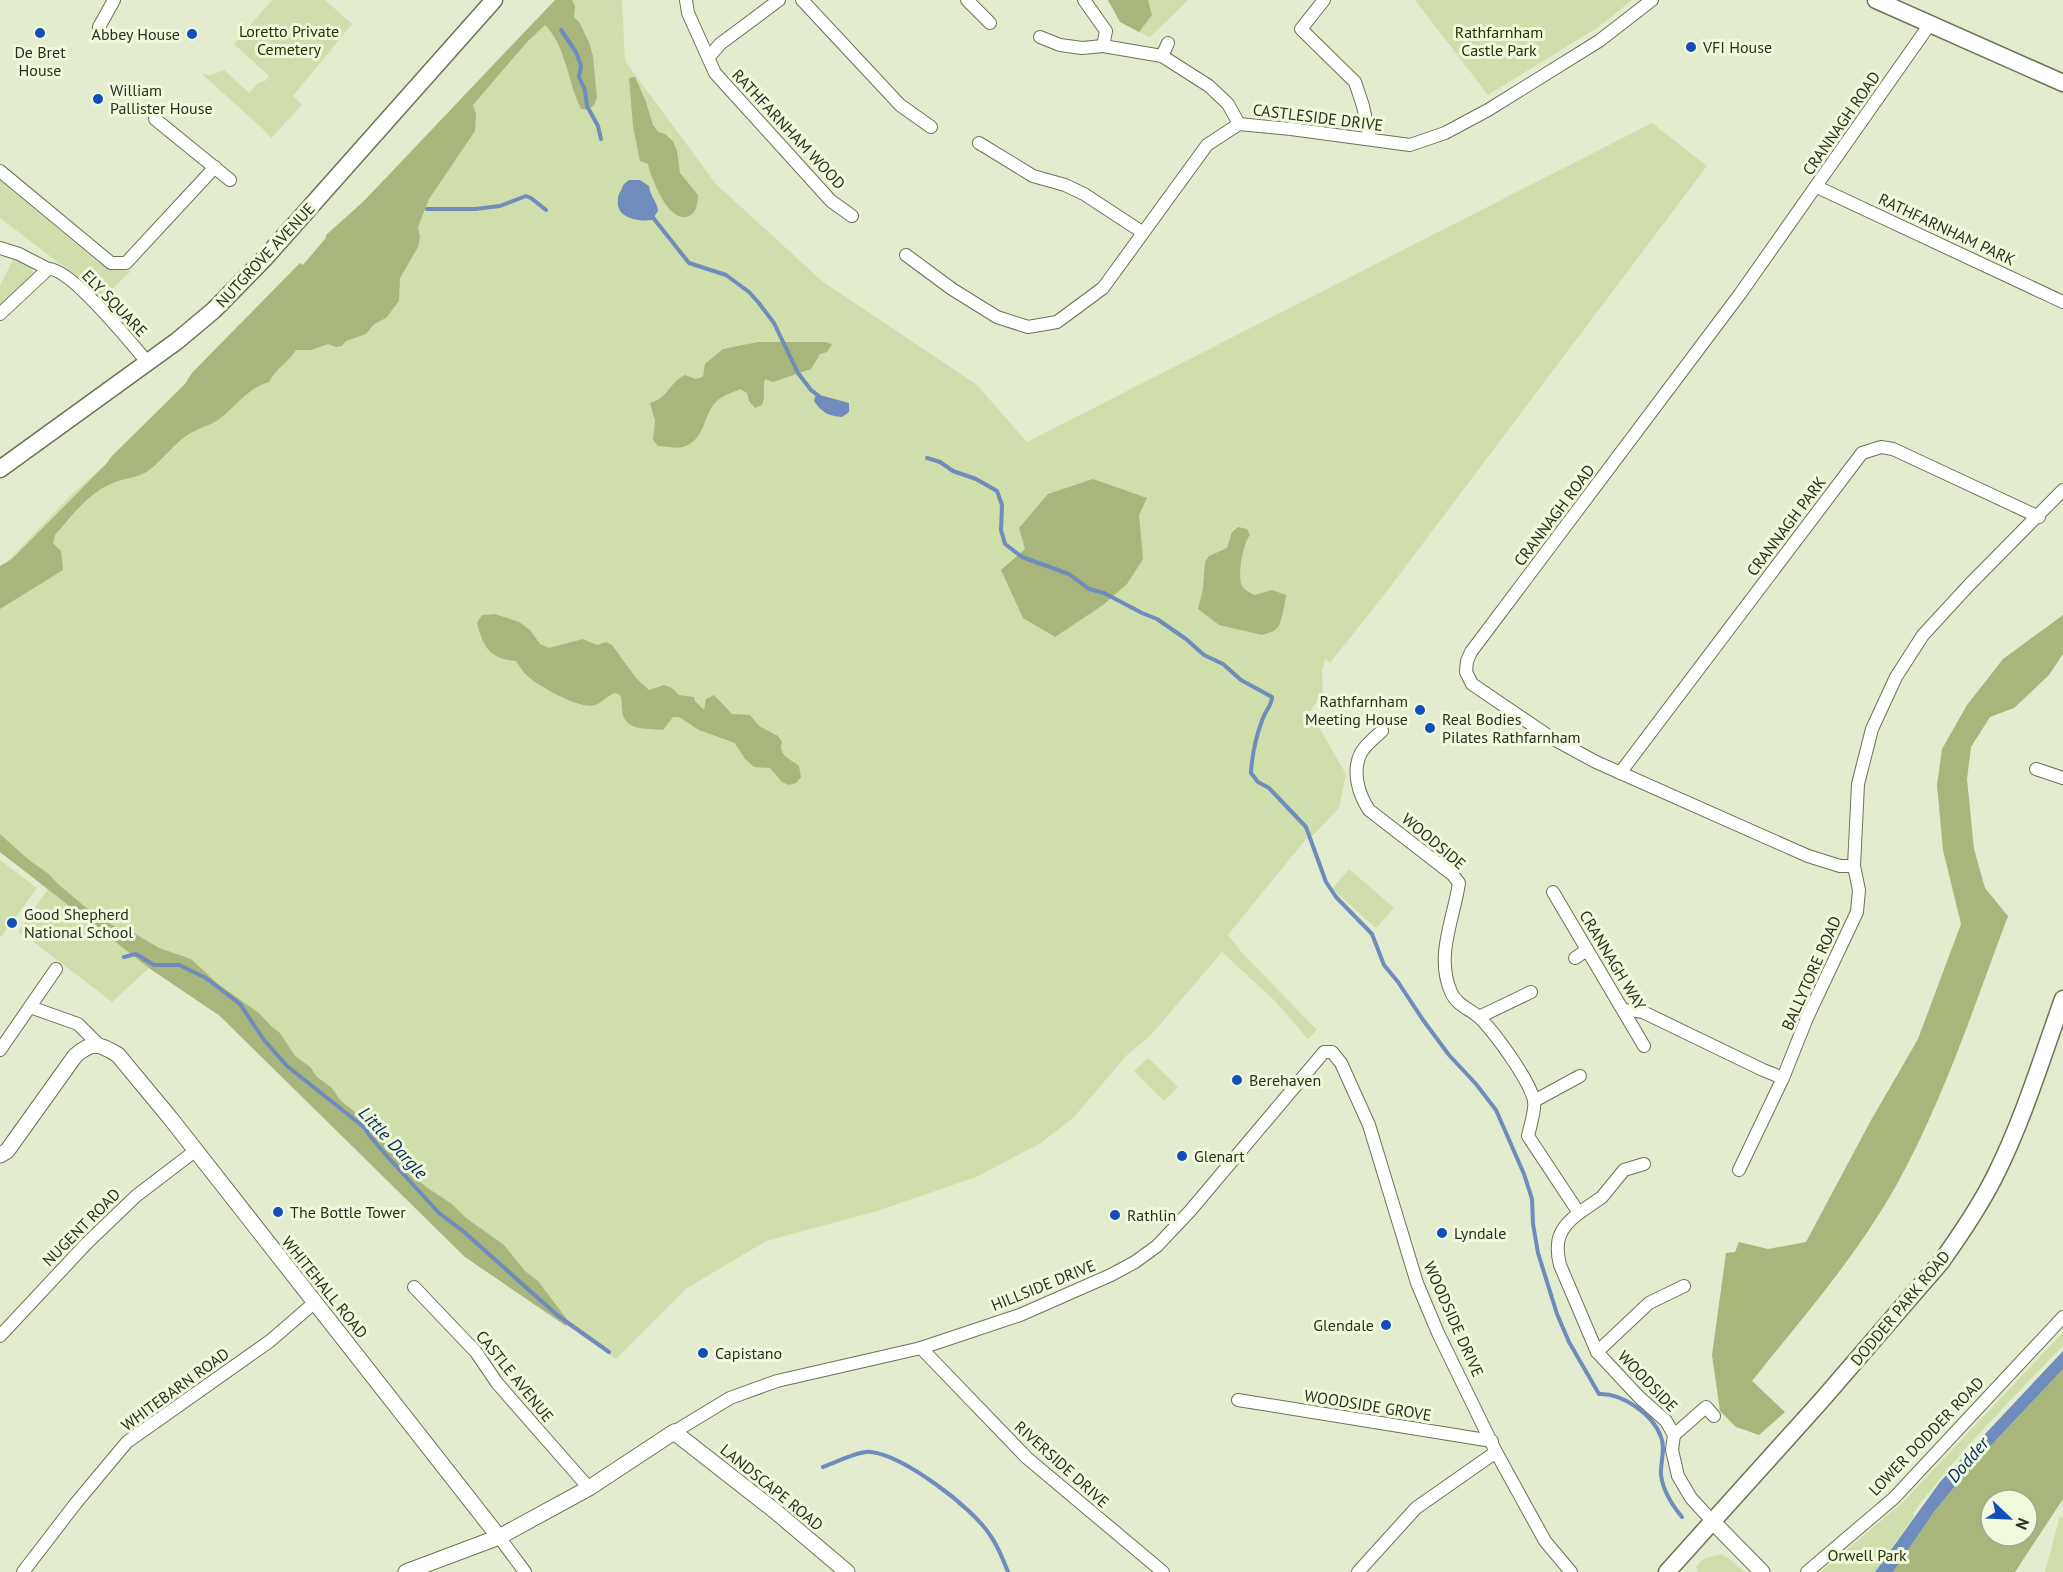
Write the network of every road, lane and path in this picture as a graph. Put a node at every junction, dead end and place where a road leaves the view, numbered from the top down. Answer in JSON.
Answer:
{"nodes":[{"id":1,"x":114,"y":0,"type":"edge"},
{"id":2,"x":494,"y":0,"type":"edge"},
{"id":3,"x":686,"y":0,"type":"edge"},
{"id":4,"x":779,"y":0,"type":"edge"},
{"id":5,"x":802,"y":0,"type":"edge"},
{"id":6,"x":967,"y":0,"type":"edge"},
{"id":7,"x":1084,"y":0,"type":"edge"},
{"id":8,"x":1323,"y":0,"type":"edge"},
{"id":9,"x":1652,"y":0,"type":"edge"},
{"id":10,"x":1876,"y":0,"type":"edge"},
{"id":11,"x":990,"y":23,"type":"dead end"},
{"id":12,"x":1930,"y":24,"type":"junction"},
{"id":13,"x":99,"y":27,"type":"dead end"},
{"id":14,"x":1040,"y":37,"type":"dead end"},
{"id":15,"x":1168,"y":43,"type":"dead end"},
{"id":16,"x":1103,"y":46,"type":"junction"},
{"id":17,"x":1162,"y":56,"type":"junction"},
{"id":18,"x":709,"y":57,"type":"junction"},
{"id":19,"x":2063,"y":83,"type":"edge"},
{"id":20,"x":155,"y":118,"type":"dead end"},
{"id":21,"x":1239,"y":124,"type":"junction"},
{"id":22,"x":931,"y":127,"type":"dead end"},
{"id":23,"x":1370,"y":139,"type":"junction"},
{"id":24,"x":979,"y":143,"type":"dead end"},
{"id":25,"x":215,"y":167,"type":"junction"},
{"id":26,"x":0,"y":171,"type":"edge"},
{"id":27,"x":230,"y":180,"type":"dead end"},
{"id":28,"x":1816,"y":187,"type":"junction"},
{"id":29,"x":852,"y":216,"type":"dead end"},
{"id":30,"x":1142,"y":232,"type":"junction"},
{"id":31,"x":0,"y":248,"type":"edge"},
{"id":32,"x":906,"y":255,"type":"dead end"},
{"id":33,"x":48,"y":269,"type":"junction"},
{"id":34,"x":2063,"y":302,"type":"edge"},
{"id":35,"x":0,"y":314,"type":"edge"},
{"id":36,"x":148,"y":363,"type":"junction"},
{"id":37,"x":0,"y":469,"type":"edge"},
{"id":38,"x":2063,"y":490,"type":"edge"},
{"id":39,"x":2039,"y":517,"type":"junction"},
{"id":40,"x":1382,"y":731,"type":"dead end"},
{"id":41,"x":2036,"y":769,"type":"dead end"},
{"id":42,"x":1620,"y":773,"type":"junction"},
{"id":43,"x":2063,"y":778,"type":"edge"},
{"id":44,"x":1854,"y":866,"type":"junction"},
{"id":45,"x":1553,"y":892,"type":"dead end"},
{"id":46,"x":1587,"y":950,"type":"junction"},
{"id":47,"x":1575,"y":958,"type":"dead end"},
{"id":48,"x":56,"y":969,"type":"dead end"},
{"id":49,"x":1531,"y":992,"type":"dead end"},
{"id":50,"x":2063,"y":999,"type":"edge"},
{"id":51,"x":30,"y":1007,"type":"junction"},
{"id":52,"x":1624,"y":1011,"type":"junction"},
{"id":53,"x":1479,"y":1017,"type":"junction"},
{"id":54,"x":99,"y":1045,"type":"junction"},
{"id":55,"x":1644,"y":1046,"type":"dead end"},
{"id":56,"x":0,"y":1050,"type":"edge"},
{"id":57,"x":1341,"y":1063,"type":"joint"},
{"id":58,"x":1580,"y":1076,"type":"dead end"},
{"id":59,"x":1783,"y":1078,"type":"junction"},
{"id":60,"x":1534,"y":1101,"type":"junction"},
{"id":61,"x":195,"y":1151,"type":"junction"},
{"id":62,"x":0,"y":1155,"type":"edge"},
{"id":63,"x":1644,"y":1164,"type":"dead end"},
{"id":64,"x":1739,"y":1170,"type":"dead end"},
{"id":65,"x":1579,"y":1213,"type":"junction"},
{"id":66,"x":1684,"y":1286,"type":"dead end"},
{"id":67,"x":414,"y":1287,"type":"dead end"},
{"id":68,"x":314,"y":1303,"type":"junction"},
{"id":69,"x":2063,"y":1317,"type":"edge"},
{"id":70,"x":0,"y":1336,"type":"edge"},
{"id":71,"x":921,"y":1348,"type":"junction"},
{"id":72,"x":1597,"y":1352,"type":"junction"},
{"id":73,"x":1238,"y":1400,"type":"dead end"},
{"id":74,"x":1714,"y":1416,"type":"dead end"},
{"id":75,"x":674,"y":1432,"type":"junction"},
{"id":76,"x":1674,"y":1436,"type":"junction"},
{"id":77,"x":1494,"y":1447,"type":"junction"},
{"id":78,"x":589,"y":1488,"type":"junction"},
{"id":79,"x":1713,"y":1522,"type":"junction"},
{"id":80,"x":499,"y":1537,"type":"junction"},
{"id":81,"x":23,"y":1572,"type":"edge"},
{"id":82,"x":406,"y":1572,"type":"edge"},
{"id":83,"x":525,"y":1572,"type":"edge"},
{"id":84,"x":847,"y":1572,"type":"edge"},
{"id":85,"x":1162,"y":1572,"type":"edge"},
{"id":86,"x":1358,"y":1572,"type":"edge"},
{"id":87,"x":1571,"y":1572,"type":"edge"},
{"id":88,"x":1667,"y":1572,"type":"edge"},
{"id":89,"x":1762,"y":1572,"type":"edge"},
{"id":90,"x":1807,"y":1572,"type":"edge"}],
"edges":[{"from":1,"to":13,"type":"street"},
{"from":2,"to":36,"type":"main road","name":"NUTGROVE AVENUE"},
{"from":3,"to":18,"type":"street","name":"RATHFARNHAM WOOD"},
{"from":4,"to":18,"type":"street"},
{"from":5,"to":22,"type":"street"},
{"from":6,"to":11,"type":"street"},
{"from":7,"to":16,"type":"street"},
{"from":8,"to":23,"type":"street"},
{"from":9,"to":23,"type":"street","name":"CASTLESIDE DRIVE"},
{"from":10,"to":12,"type":"main road"},
{"from":12,"to":19,"type":"main road"},
{"from":12,"to":28,"type":"street","name":"CRANNAGH ROAD"},
{"from":14,"to":16,"type":"street"},
{"from":15,"to":17,"type":"street"},
{"from":16,"to":17,"type":"street"},
{"from":17,"to":21,"type":"street"},
{"from":18,"to":29,"type":"street","name":"RATHFARNHAM WOOD"},
{"from":20,"to":25,"type":"street"},
{"from":21,"to":23,"type":"street","name":"CASTLESIDE DRIVE"},
{"from":21,"to":30,"type":"street","name":"CASTLESIDE DRIVE"},
{"from":24,"to":30,"type":"street"},
{"from":25,"to":26,"type":"street"},
{"from":25,"to":27,"type":"street"},
{"from":28,"to":34,"type":"street","name":"RATHFARNHAM PARK"},
{"from":28,"to":42,"type":"street","name":"CRANNAGH ROAD"},
{"from":30,"to":32,"type":"street","name":"CASTLESIDE DRIVE"},
{"from":31,"to":33,"type":"street","name":"ELY SQUARE"},
{"from":33,"to":35,"type":"street"},
{"from":33,"to":36,"type":"street","name":"ELY SQUARE"},
{"from":36,"to":37,"type":"main road","name":"NUTGROVE AVENUE"},
{"from":38,"to":39,"type":"street","name":"BALLYTORE ROAD"},
{"from":39,"to":42,"type":"street","name":"CRANNAGH PARK"},
{"from":39,"to":44,"type":"street","name":"BALLYTORE ROAD"},
{"from":40,"to":53,"type":"street","name":"WOODSIDE"},
{"from":41,"to":43,"type":"street"},
{"from":42,"to":44,"type":"street","name":"CRANNAGH ROAD"},
{"from":44,"to":59,"type":"street","name":"BALLYTORE ROAD"},
{"from":45,"to":46,"type":"street","name":"CRANNAGH WAY"},
{"from":46,"to":47,"type":"street"},
{"from":46,"to":52,"type":"street","name":"CRANNAGH WAY"},
{"from":48,"to":51,"type":"street"},
{"from":49,"to":53,"type":"street"},
{"from":50,"to":79,"type":"main road","name":"DODDER PARK ROAD"},
{"from":51,"to":54,"type":"street"},
{"from":51,"to":56,"type":"street"},
{"from":52,"to":55,"type":"street","name":"CRANNAGH WAY"},
{"from":52,"to":59,"type":"street"},
{"from":53,"to":60,"type":"street","name":"WOODSIDE"},
{"from":54,"to":61,"type":"street","name":"WHITEHALL ROAD"},
{"from":54,"to":62,"type":"street"},
{"from":57,"to":71,"type":"street","name":"HILLSIDE DRIVE"},
{"from":57,"to":77,"type":"street","name":"WOODSIDE DRIVE"},
{"from":58,"to":60,"type":"street"},
{"from":59,"to":64,"type":"street","name":"BALLYTORE ROAD"},
{"from":60,"to":65,"type":"street"},
{"from":61,"to":68,"type":"street","name":"WHITEHALL ROAD"},
{"from":61,"to":70,"type":"street","name":"NUGENT ROAD"},
{"from":63,"to":65,"type":"street","name":"WOODSIDE"},
{"from":65,"to":72,"type":"street","name":"WOODSIDE"},
{"from":66,"to":72,"type":"street","name":"WOODSIDE"},
{"from":67,"to":78,"type":"street","name":"CASTLE AVENUE"},
{"from":68,"to":80,"type":"street","name":"WHITEHALL ROAD"},
{"from":68,"to":81,"type":"street","name":"WHITEBARN ROAD"},
{"from":69,"to":90,"type":"street","name":"LOWER DODDER ROAD"},
{"from":71,"to":75,"type":"street","name":"HILLSIDE DRIVE"},
{"from":71,"to":85,"type":"street","name":"RIVERSIDE DRIVE"},
{"from":72,"to":76,"type":"street","name":"WOODSIDE"},
{"from":73,"to":77,"type":"street","name":"WOODSIDE GROVE"},
{"from":74,"to":76,"type":"street","name":"WOODSIDE"},
{"from":75,"to":78,"type":"street"},
{"from":75,"to":84,"type":"street","name":"LANDSCAPE ROAD"},
{"from":76,"to":79,"type":"street","name":"WOODSIDE"},
{"from":77,"to":86,"type":"street"},
{"from":77,"to":87,"type":"street","name":"WOODSIDE DRIVE"},
{"from":78,"to":80,"type":"street"},
{"from":79,"to":88,"type":"main road","name":"DODDER PARK ROAD"},
{"from":79,"to":89,"type":"street"},
{"from":80,"to":82,"type":"street"},
{"from":80,"to":83,"type":"street"}]}
